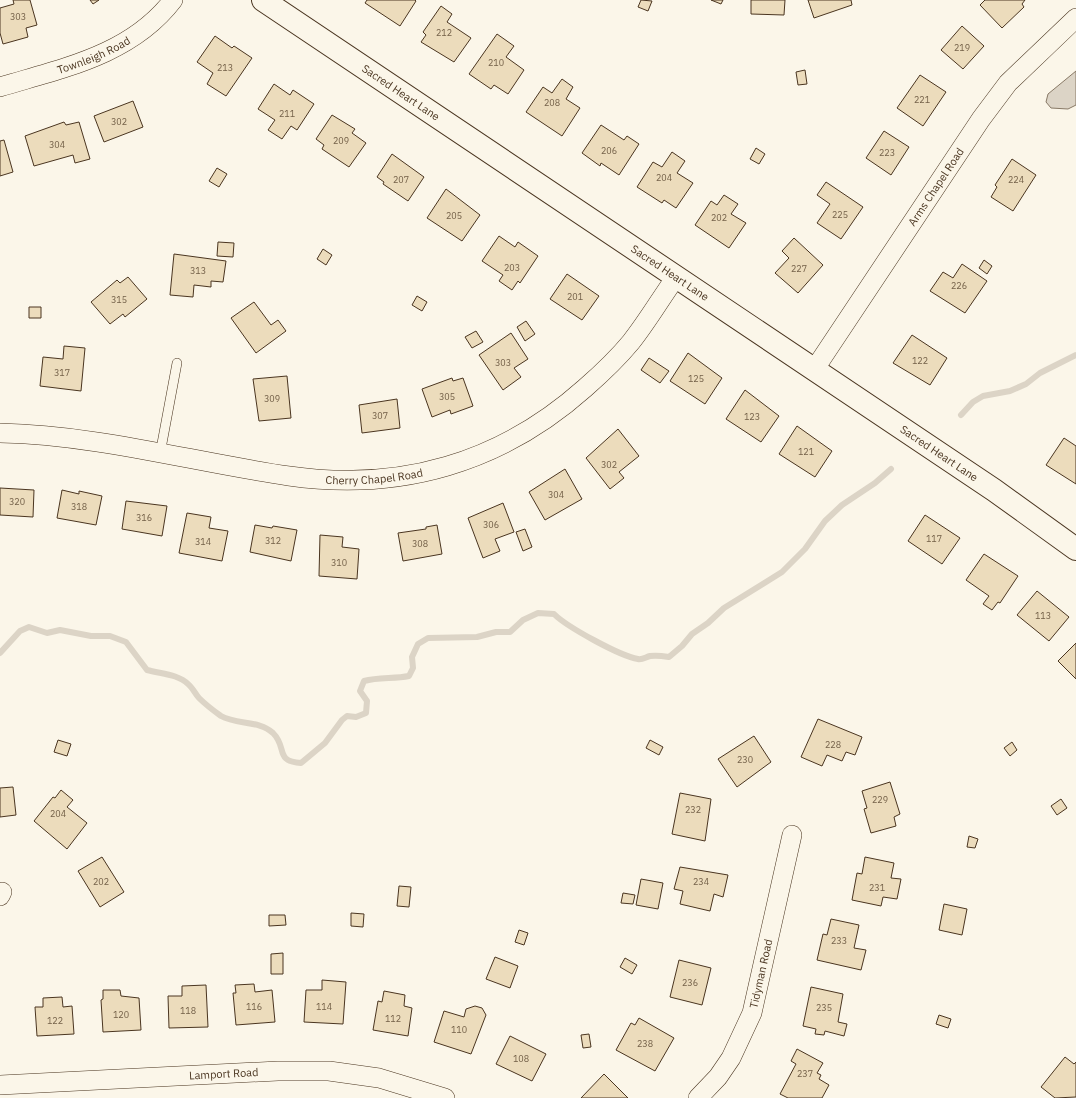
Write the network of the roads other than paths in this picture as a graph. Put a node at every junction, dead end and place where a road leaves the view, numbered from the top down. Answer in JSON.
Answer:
{"nodes":[{"id":1,"x":173,"y":0,"type":"edge"},
{"id":2,"x":263,"y":0,"type":"edge"},
{"id":3,"x":1076,"y":18,"type":"edge"},
{"id":4,"x":0,"y":87,"type":"edge"},
{"id":5,"x":676,"y":276,"type":"junction"},
{"id":6,"x":177,"y":362,"type":"dead end"},
{"id":7,"x":814,"y":370,"type":"junction"},
{"id":8,"x":0,"y":433,"type":"edge"},
{"id":9,"x":160,"y":454,"type":"junction"},
{"id":10,"x":1076,"y":548,"type":"edge"},
{"id":11,"x":792,"y":835,"type":"dead end"},
{"id":12,"x":0,"y":1085,"type":"edge"},
{"id":13,"x":445,"y":1098,"type":"edge"},
{"id":14,"x":698,"y":1098,"type":"edge"}],
"edges":[{"from":1,"to":4,"type":"street","name":"Townleigh Road"},
{"from":2,"to":5,"type":"street","name":"Sacred Heart Lane"},
{"from":3,"to":7,"type":"street","name":"Arms Chapel Road"},
{"from":5,"to":7,"type":"street","name":"Sacred Heart Lane"},
{"from":5,"to":9,"type":"street","name":"Cherry Chapel Road"},
{"from":6,"to":9,"type":"lane"},
{"from":7,"to":10,"type":"street","name":"Sacred Heart Lane"},
{"from":8,"to":9,"type":"street","name":"Cherry Chapel Road"},
{"from":11,"to":14,"type":"street","name":"Tidyman Road"},
{"from":12,"to":13,"type":"street","name":"Lamport Road"}]}
